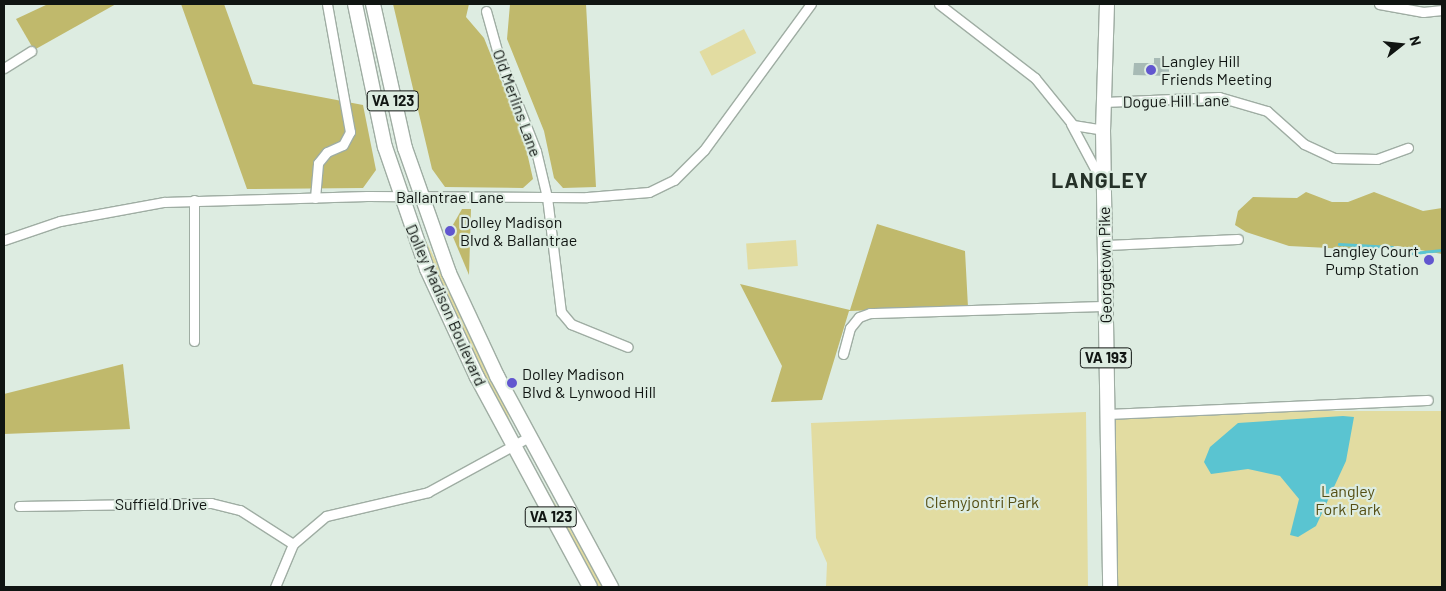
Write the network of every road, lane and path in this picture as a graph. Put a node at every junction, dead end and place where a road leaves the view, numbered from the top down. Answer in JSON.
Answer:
{"nodes":[{"id":1,"x":327,"y":4,"type":"edge"},
{"id":2,"x":355,"y":4,"type":"edge"},
{"id":3,"x":373,"y":4,"type":"edge"},
{"id":4,"x":811,"y":4,"type":"edge"},
{"id":5,"x":939,"y":4,"type":"edge"},
{"id":6,"x":1107,"y":4,"type":"edge"},
{"id":7,"x":1379,"y":4,"type":"edge"},
{"id":8,"x":1442,"y":10,"type":"edge"},
{"id":9,"x":486,"y":11,"type":"dead end"},
{"id":10,"x":32,"y":51,"type":"dead end"},
{"id":11,"x":4,"y":68,"type":"edge"},
{"id":12,"x":1104,"y":102,"type":"junction"},
{"id":13,"x":1070,"y":122,"type":"junction"},
{"id":14,"x":1103,"y":130,"type":"junction"},
{"id":15,"x":1408,"y":148,"type":"dead end"},
{"id":16,"x":1104,"y":172,"type":"junction"},
{"id":17,"x":547,"y":196,"type":"junction"},
{"id":18,"x":400,"y":197,"type":"junction"},
{"id":19,"x":421,"y":197,"type":"junction"},
{"id":20,"x":315,"y":198,"type":"junction"},
{"id":21,"x":194,"y":200,"type":"junction"},
{"id":22,"x":1238,"y":239,"type":"dead end"},
{"id":23,"x":4,"y":240,"type":"edge"},
{"id":24,"x":1106,"y":245,"type":"junction"},
{"id":25,"x":1106,"y":306,"type":"junction"},
{"id":26,"x":194,"y":341,"type":"dead end"},
{"id":27,"x":628,"y":347,"type":"dead end"},
{"id":28,"x":843,"y":354,"type":"dead end"},
{"id":29,"x":1428,"y":400,"type":"dead end"},
{"id":30,"x":1106,"y":414,"type":"junction"},
{"id":31,"x":529,"y":437,"type":"junction"},
{"id":32,"x":514,"y":446,"type":"junction"},
{"id":33,"x":19,"y":506,"type":"dead end"},
{"id":34,"x":292,"y":544,"type":"junction"},
{"id":35,"x":275,"y":587,"type":"edge"},
{"id":36,"x":590,"y":587,"type":"edge"},
{"id":37,"x":611,"y":587,"type":"edge"},
{"id":38,"x":1110,"y":587,"type":"edge"}],
"edges":[{"from":1,"to":20,"type":"street"},
{"from":2,"to":18,"type":"main road","name":"Dolley Madison Boulevard","number":"VA 123"},
{"from":3,"to":19,"type":"main road","name":"Dolley Madison Boulevard","number":"VA 123"},
{"from":4,"to":17,"type":"street","name":"Ballantrae Lane"},
{"from":5,"to":13,"type":"street"},
{"from":6,"to":12,"type":"main road","name":"Georgetown Pike","number":"VA 193"},
{"from":7,"to":8,"type":"street"},
{"from":9,"to":17,"type":"street","name":"Old Merlins Lane"},
{"from":10,"to":11,"type":"street"},
{"from":12,"to":14,"type":"main road","name":"Georgetown Pike","number":"VA 193"},
{"from":12,"to":15,"type":"street","name":"Dogue Hill Lane"},
{"from":13,"to":14,"type":"street"},
{"from":13,"to":16,"type":"street"},
{"from":14,"to":16,"type":"main road","name":"Georgetown Pike","number":"VA 193"},
{"from":16,"to":24,"type":"main road","name":"Georgetown Pike","number":"VA 193"},
{"from":17,"to":19,"type":"street","name":"Ballantrae Lane"},
{"from":17,"to":27,"type":"street","name":"Old Merlins Lane"},
{"from":18,"to":19,"type":"street","name":"Ballantrae Lane"},
{"from":18,"to":20,"type":"street","name":"Ballantrae Lane"},
{"from":18,"to":32,"type":"main road","name":"Dolley Madison Boulevard","number":"VA 123"},
{"from":19,"to":31,"type":"main road","name":"Dolley Madison Boulevard","number":"VA 123"},
{"from":20,"to":21,"type":"street","name":"Ballantrae Lane"},
{"from":21,"to":23,"type":"street","name":"Ballantrae Lane"},
{"from":21,"to":26,"type":"street"},
{"from":22,"to":24,"type":"street"},
{"from":24,"to":25,"type":"main road","name":"Georgetown Pike","number":"VA 193"},
{"from":25,"to":28,"type":"street"},
{"from":25,"to":30,"type":"main road","name":"Georgetown Pike","number":"VA 193"},
{"from":29,"to":30,"type":"street"},
{"from":30,"to":38,"type":"main road","name":"Georgetown Pike","number":"VA 193"},
{"from":31,"to":32,"type":"street"},
{"from":31,"to":37,"type":"main road","name":"Dolley Madison Boulevard","number":"VA 123"},
{"from":32,"to":34,"type":"street"},
{"from":32,"to":36,"type":"main road","name":"Dolley Madison Boulevard","number":"VA 123"},
{"from":33,"to":34,"type":"street","name":"Suffield Drive"},
{"from":34,"to":35,"type":"street"}]}
